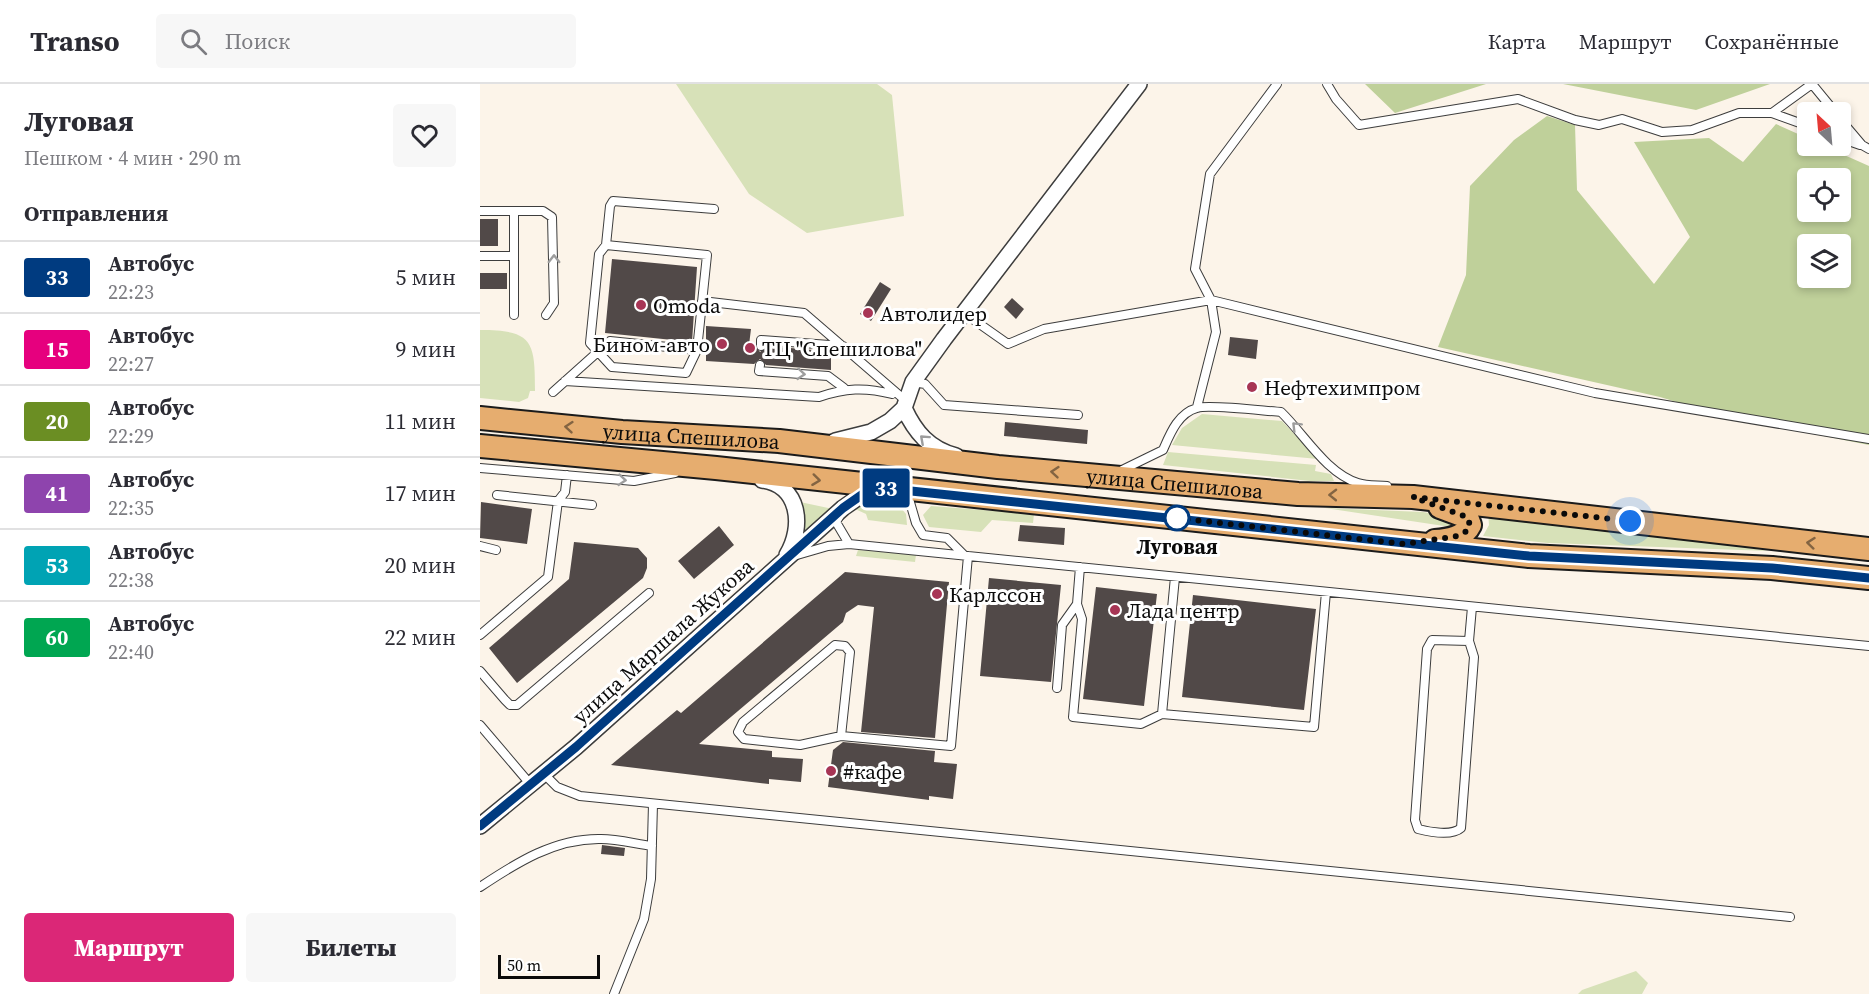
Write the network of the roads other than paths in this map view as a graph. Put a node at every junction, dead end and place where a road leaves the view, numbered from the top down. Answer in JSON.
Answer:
{"nodes":[{"id":1,"x":1139,"y":84,"type":"edge"},
{"id":2,"x":1277,"y":84,"type":"edge"},
{"id":3,"x":1327,"y":84,"type":"edge"},
{"id":4,"x":1812,"y":84,"type":"edge"},
{"id":5,"x":1827,"y":102,"type":"edge"},
{"id":6,"x":1772,"y":113,"type":"junction"},
{"id":7,"x":1797,"y":122,"type":"edge"},
{"id":8,"x":1851,"y":131,"type":"edge"},
{"id":9,"x":1865,"y":147,"type":"edge"},
{"id":10,"x":714,"y":209,"type":"dead end"},
{"id":11,"x":480,"y":211,"type":"edge"},
{"id":12,"x":514,"y":211,"type":"junction"},
{"id":13,"x":606,"y":245,"type":"junction"},
{"id":14,"x":480,"y":256,"type":"edge"},
{"id":15,"x":514,"y":256,"type":"junction"},
{"id":16,"x":1210,"y":300,"type":"junction"},
{"id":17,"x":702,"y":301,"type":"junction"},
{"id":18,"x":964,"y":313,"type":"junction"},
{"id":19,"x":513,"y":315,"type":"dead end"},
{"id":20,"x":546,"y":315,"type":"dead end"},
{"id":21,"x":761,"y":346,"type":"dead end"},
{"id":22,"x":843,"y":346,"type":"junction"},
{"id":23,"x":697,"y":350,"type":"junction"},
{"id":24,"x":598,"y":352,"type":"junction"},
{"id":25,"x":760,"y":365,"type":"dead end"},
{"id":26,"x":565,"y":381,"type":"junction"},
{"id":27,"x":913,"y":382,"type":"junction"},
{"id":28,"x":844,"y":388,"type":"junction"},
{"id":29,"x":554,"y":392,"type":"dead end"},
{"id":30,"x":892,"y":394,"type":"dead end"},
{"id":31,"x":905,"y":404,"type":"junction"},
{"id":32,"x":1197,"y":407,"type":"junction"},
{"id":33,"x":1078,"y":415,"type":"dead end"},
{"id":34,"x":480,"y":418,"type":"edge"},
{"id":35,"x":1869,"y":439,"type":"edge"},
{"id":36,"x":779,"y":441,"type":"junction"},
{"id":37,"x":480,"y":446,"type":"edge"},
{"id":38,"x":998,"y":467,"type":"junction"},
{"id":39,"x":480,"y":468,"type":"edge"},
{"id":40,"x":716,"y":468,"type":"junction"},
{"id":41,"x":567,"y":475,"type":"junction"},
{"id":42,"x":1091,"y":475,"type":"junction"},
{"id":43,"x":873,"y":487,"type":"junction"},
{"id":44,"x":907,"y":491,"type":"junction"},
{"id":45,"x":497,"y":495,"type":"dead end"},
{"id":46,"x":1413,"y":497,"type":"junction"},
{"id":47,"x":558,"y":501,"type":"junction"},
{"id":48,"x":592,"y":505,"type":"dead end"},
{"id":49,"x":843,"y":508,"type":"junction"},
{"id":50,"x":849,"y":544,"type":"junction"},
{"id":51,"x":1404,"y":544,"type":"junction"},
{"id":52,"x":480,"y":546,"type":"edge"},
{"id":53,"x":1869,"y":549,"type":"edge"},
{"id":54,"x":496,"y":550,"type":"dead end"},
{"id":55,"x":967,"y":556,"type":"junction"},
{"id":56,"x":780,"y":564,"type":"junction"},
{"id":57,"x":1080,"y":567,"type":"junction"},
{"id":58,"x":1174,"y":577,"type":"junction"},
{"id":59,"x":1869,"y":578,"type":"edge"},
{"id":60,"x":1326,"y":592,"type":"junction"},
{"id":61,"x":649,"y":593,"type":"dead end"},
{"id":62,"x":1077,"y":604,"type":"junction"},
{"id":63,"x":1472,"y":607,"type":"junction"},
{"id":64,"x":480,"y":636,"type":"edge"},
{"id":65,"x":1469,"y":641,"type":"junction"},
{"id":66,"x":1869,"y":646,"type":"edge"},
{"id":67,"x":480,"y":671,"type":"edge"},
{"id":68,"x":1057,"y":688,"type":"dead end"},
{"id":69,"x":1162,"y":714,"type":"junction"},
{"id":70,"x":480,"y":725,"type":"edge"},
{"id":71,"x":841,"y":736,"type":"junction"},
{"id":72,"x":544,"y":774,"type":"junction"},
{"id":73,"x":531,"y":784,"type":"junction"},
{"id":74,"x":653,"y":804,"type":"junction"},
{"id":75,"x":480,"y":826,"type":"edge"},
{"id":76,"x":652,"y":846,"type":"junction"},
{"id":77,"x":480,"y":887,"type":"edge"},
{"id":78,"x":1790,"y":917,"type":"dead end"},
{"id":79,"x":614,"y":994,"type":"edge"}],
"edges":[{"from":1,"to":18,"type":"street"},
{"from":2,"to":16,"type":"lane"},
{"from":3,"to":6,"type":"lane"},
{"from":4,"to":5,"type":"lane"},
{"from":4,"to":6,"type":"lane"},
{"from":6,"to":7,"type":"lane"},
{"from":8,"to":9,"type":"lane"},
{"from":10,"to":13,"type":"lane"},
{"from":11,"to":12,"type":"lane"},
{"from":12,"to":15,"type":"lane"},
{"from":20,"to":12,"type":"lane","one_way":true},
{"from":13,"to":17,"type":"lane"},
{"from":13,"to":24,"type":"lane"},
{"from":14,"to":15,"type":"lane"},
{"from":15,"to":19,"type":"lane"},
{"from":16,"to":18,"type":"lane"},
{"from":16,"to":32,"type":"lane"},
{"from":16,"to":35,"type":"lane"},
{"from":17,"to":22,"type":"lane"},
{"from":17,"to":23,"type":"lane"},
{"from":18,"to":27,"type":"street"},
{"from":21,"to":22,"type":"lane"},
{"from":22,"to":31,"type":"lane"},
{"from":23,"to":24,"type":"lane"},
{"from":23,"to":24,"type":"lane"},
{"from":24,"to":26,"type":"lane"},
{"from":25,"to":28,"type":"lane","one_way":true},
{"from":26,"to":28,"type":"lane"},
{"from":26,"to":29,"type":"lane"},
{"from":27,"to":31,"type":"street"},
{"from":27,"to":33,"type":"lane"},
{"from":28,"to":30,"type":"lane"},
{"from":31,"to":36,"type":"street"},
{"from":38,"to":31,"type":"street","one_way":true},
{"from":32,"to":42,"type":"lane"},
{"from":46,"to":32,"type":"lane","one_way":true},
{"from":36,"to":34,"type":"main road","name":"улица Спешилова","one_way":true},
{"from":36,"to":38,"type":"main road","name":"улица Спешилова"},
{"from":37,"to":40,"type":"main road","name":"улица Спешилова"},
{"from":42,"to":38,"type":"main road","name":"улица Спешилова","one_way":true},
{"from":39,"to":41,"type":"lane"},
{"from":41,"to":40,"type":"lane","one_way":true},
{"from":40,"to":43,"type":"main road","name":"улица Спешилова","one_way":true},
{"from":40,"to":56,"type":"street"},
{"from":41,"to":47,"type":"lane"},
{"from":46,"to":42,"type":"main road","name":"улица Спешилова","one_way":true},
{"from":43,"to":44,"type":"main road","name":"улица Спешилова"},
{"from":43,"to":49,"type":"street","name":"улица Маршала Жукова"},
{"from":44,"to":51,"type":"main road","name":"улица Спешилова"},
{"from":44,"to":55,"type":"lane"},
{"from":45,"to":47,"type":"lane"},
{"from":46,"to":51,"type":"main road"},
{"from":53,"to":46,"type":"main road","name":"улица Спешилова","one_way":true},
{"from":47,"to":48,"type":"lane"},
{"from":47,"to":64,"type":"lane"},
{"from":49,"to":50,"type":"lane"},
{"from":49,"to":56,"type":"street","name":"улица Маршала Жукова"},
{"from":50,"to":55,"type":"lane"},
{"from":50,"to":56,"type":"lane"},
{"from":51,"to":59,"type":"main road","name":"улица Спешилова"},
{"from":52,"to":54,"type":"lane"},
{"from":55,"to":57,"type":"lane"},
{"from":55,"to":71,"type":"lane"},
{"from":56,"to":72,"type":"street","name":"улица Маршала Жукова"},
{"from":57,"to":58,"type":"lane"},
{"from":57,"to":62,"type":"lane"},
{"from":58,"to":60,"type":"lane"},
{"from":58,"to":69,"type":"lane"},
{"from":60,"to":63,"type":"lane"},
{"from":60,"to":69,"type":"lane"},
{"from":61,"to":67,"type":"lane"},
{"from":62,"to":68,"type":"lane"},
{"from":62,"to":69,"type":"lane"},
{"from":63,"to":65,"type":"lane"},
{"from":63,"to":66,"type":"lane"},
{"from":65,"to":65,"type":"lane"},
{"from":70,"to":73,"type":"lane"},
{"from":71,"to":71,"type":"lane"},
{"from":72,"to":73,"type":"street","name":"улица Маршала Жукова"},
{"from":72,"to":74,"type":"lane"},
{"from":73,"to":75,"type":"street","name":"улица Маршала Жукова"},
{"from":74,"to":76,"type":"lane"},
{"from":74,"to":78,"type":"lane"},
{"from":76,"to":77,"type":"lane"},
{"from":76,"to":79,"type":"lane"}]}
